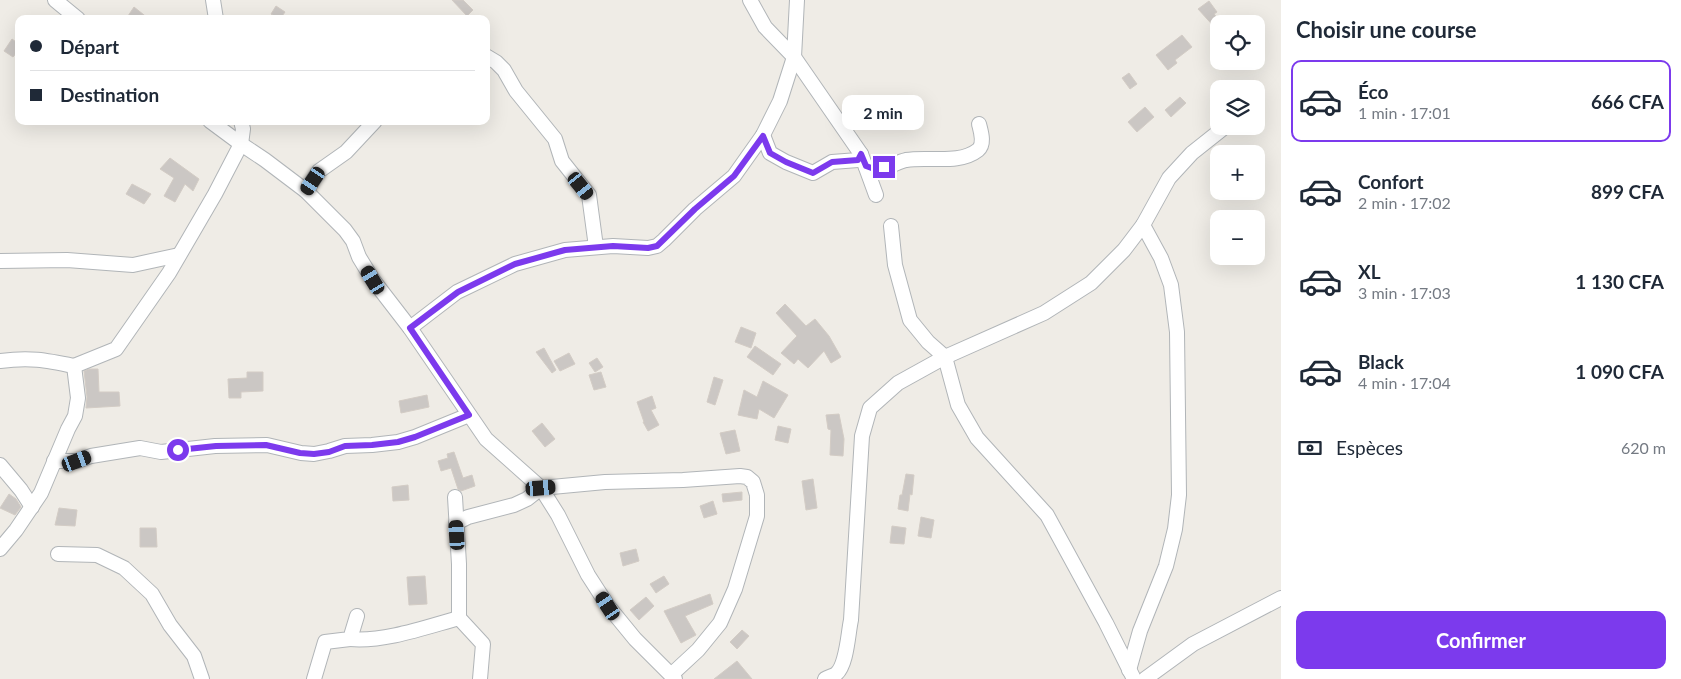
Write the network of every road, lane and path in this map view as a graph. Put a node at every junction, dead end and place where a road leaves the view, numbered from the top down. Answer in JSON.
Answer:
{"nodes":[{"id":1,"x":55,"y":0,"type":"edge"},
{"id":2,"x":213,"y":0,"type":"edge"},
{"id":3,"x":750,"y":0,"type":"edge"},
{"id":4,"x":797,"y":0,"type":"edge"},
{"id":5,"x":73,"y":15,"type":"edge"},
{"id":6,"x":215,"y":15,"type":"edge"},
{"id":7,"x":794,"y":57,"type":"junction"},
{"id":8,"x":490,"y":58,"type":"edge"},
{"id":9,"x":979,"y":124,"type":"dead end"},
{"id":10,"x":215,"y":125,"type":"edge"},
{"id":11,"x":242,"y":125,"type":"edge"},
{"id":12,"x":371,"y":125,"type":"edge"},
{"id":13,"x":1215,"y":135,"type":"edge"},
{"id":14,"x":763,"y":136,"type":"junction"},
{"id":15,"x":241,"y":144,"type":"junction"},
{"id":16,"x":864,"y":160,"type":"junction"},
{"id":17,"x":306,"y":191,"type":"junction"},
{"id":18,"x":876,"y":195,"type":"dead end"},
{"id":19,"x":1143,"y":225,"type":"junction"},
{"id":20,"x":891,"y":226,"type":"dead end"},
{"id":21,"x":596,"y":247,"type":"junction"},
{"id":22,"x":179,"y":256,"type":"junction"},
{"id":23,"x":0,"y":261,"type":"edge"},
{"id":24,"x":410,"y":328,"type":"junction"},
{"id":25,"x":945,"y":358,"type":"junction"},
{"id":26,"x":0,"y":361,"type":"edge"},
{"id":27,"x":74,"y":366,"type":"junction"},
{"id":28,"x":469,"y":415,"type":"junction"},
{"id":29,"x":54,"y":461,"type":"junction"},
{"id":30,"x":0,"y":465,"type":"edge"},
{"id":31,"x":541,"y":488,"type":"junction"},
{"id":32,"x":454,"y":497,"type":"dead end"},
{"id":33,"x":32,"y":507,"type":"junction"},
{"id":34,"x":456,"y":523,"type":"junction"},
{"id":35,"x":0,"y":549,"type":"edge"},
{"id":36,"x":58,"y":554,"type":"dead end"},
{"id":37,"x":1281,"y":598,"type":"edge"},
{"id":38,"x":356,"y":616,"type":"dead end"},
{"id":39,"x":459,"y":618,"type":"junction"},
{"id":40,"x":350,"y":639,"type":"junction"},
{"id":41,"x":1131,"y":674,"type":"edge"},
{"id":42,"x":673,"y":677,"type":"edge"},
{"id":43,"x":202,"y":679,"type":"edge"},
{"id":44,"x":314,"y":679,"type":"edge"},
{"id":45,"x":480,"y":679,"type":"edge"},
{"id":46,"x":825,"y":679,"type":"edge"},
{"id":47,"x":1145,"y":679,"type":"edge"}],
"edges":[{"from":1,"to":5,"type":"street"},
{"from":2,"to":6,"type":"street"},
{"from":3,"to":7,"type":"street"},
{"from":4,"to":7,"type":"street"},
{"from":7,"to":14,"type":"street"},
{"from":7,"to":16,"type":"street"},
{"from":8,"to":21,"type":"street"},
{"from":9,"to":16,"type":"street"},
{"from":10,"to":15,"type":"street"},
{"from":11,"to":15,"type":"street"},
{"from":12,"to":17,"type":"street"},
{"from":13,"to":19,"type":"street"},
{"from":14,"to":16,"type":"street"},
{"from":14,"to":21,"type":"street"},
{"from":15,"to":17,"type":"street"},
{"from":15,"to":22,"type":"street"},
{"from":16,"to":18,"type":"street"},
{"from":17,"to":24,"type":"street"},
{"from":19,"to":25,"type":"street"},
{"from":19,"to":41,"type":"street"},
{"from":20,"to":25,"type":"street"},
{"from":21,"to":24,"type":"street"},
{"from":22,"to":23,"type":"street"},
{"from":22,"to":27,"type":"street"},
{"from":24,"to":28,"type":"street"},
{"from":25,"to":41,"type":"street"},
{"from":25,"to":46,"type":"street"},
{"from":26,"to":27,"type":"street"},
{"from":27,"to":29,"type":"street"},
{"from":28,"to":29,"type":"street"},
{"from":28,"to":31,"type":"street"},
{"from":29,"to":33,"type":"street"},
{"from":30,"to":33,"type":"street"},
{"from":31,"to":34,"type":"street"},
{"from":31,"to":42,"type":"street"},
{"from":31,"to":42,"type":"street"},
{"from":32,"to":34,"type":"street"},
{"from":33,"to":35,"type":"street"},
{"from":34,"to":39,"type":"street"},
{"from":36,"to":43,"type":"street"},
{"from":37,"to":47,"type":"street"},
{"from":38,"to":40,"type":"street"},
{"from":39,"to":40,"type":"street"},
{"from":39,"to":45,"type":"street"},
{"from":40,"to":44,"type":"street"}]}
